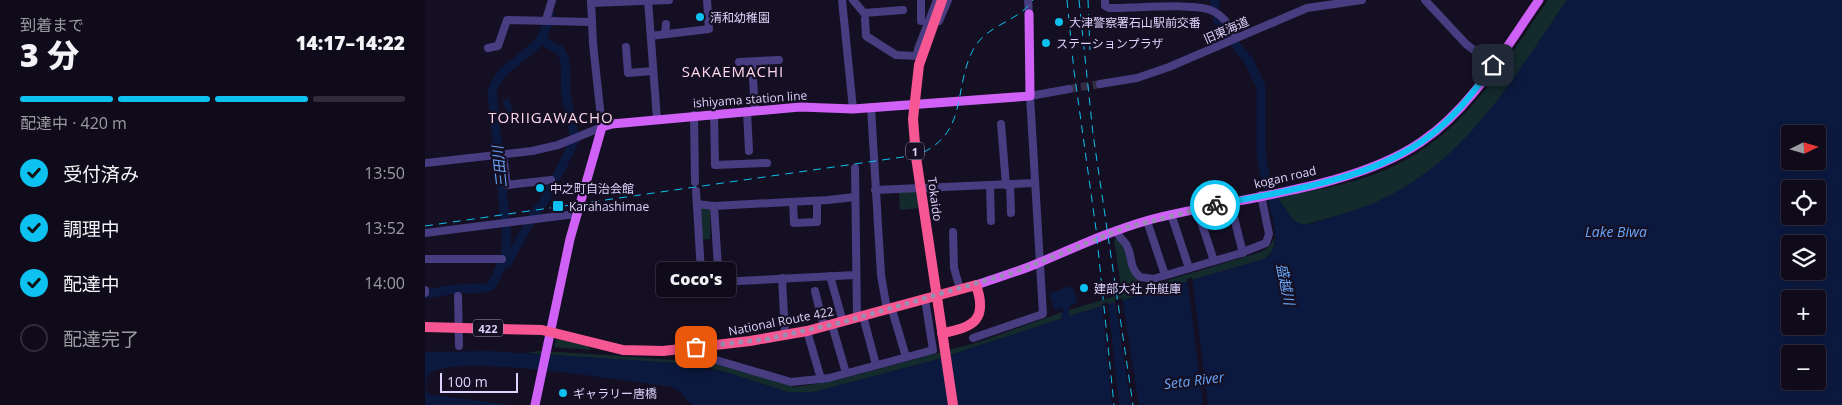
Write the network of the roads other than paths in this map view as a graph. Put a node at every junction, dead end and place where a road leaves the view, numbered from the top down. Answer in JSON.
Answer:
{"nodes":[{"id":1,"x":552,"y":0,"type":"edge"},
{"id":2,"x":648,"y":0,"type":"edge"},
{"id":3,"x":669,"y":0,"type":"edge"},
{"id":4,"x":707,"y":0,"type":"edge"},
{"id":5,"x":842,"y":0,"type":"edge"},
{"id":6,"x":853,"y":0,"type":"edge"},
{"id":7,"x":921,"y":0,"type":"edge"},
{"id":8,"x":937,"y":0,"type":"edge"},
{"id":9,"x":942,"y":0,"type":"edge"},
{"id":10,"x":948,"y":0,"type":"edge"},
{"id":11,"x":1028,"y":0,"type":"edge"},
{"id":12,"x":1105,"y":0,"type":"edge"},
{"id":13,"x":1363,"y":0,"type":"edge"},
{"id":14,"x":1425,"y":0,"type":"edge"},
{"id":15,"x":1539,"y":0,"type":"edge"},
{"id":16,"x":591,"y":1,"type":"edge"},
{"id":17,"x":1125,"y":4,"type":"edge"},
{"id":18,"x":903,"y":10,"type":"dead end"},
{"id":19,"x":1029,"y":14,"type":"joint"},
{"id":20,"x":865,"y":19,"type":"dead end"},
{"id":21,"x":548,"y":20,"type":"junction"},
{"id":22,"x":921,"y":21,"type":"dead end"},
{"id":23,"x":591,"y":22,"type":"junction"},
{"id":24,"x":666,"y":24,"type":"dead end"},
{"id":25,"x":665,"y":34,"type":"junction"},
{"id":26,"x":651,"y":36,"type":"junction"},
{"id":27,"x":1236,"y":37,"type":"junction"},
{"id":28,"x":626,"y":47,"type":"dead end"},
{"id":29,"x":488,"y":48,"type":"dead end"},
{"id":30,"x":919,"y":57,"type":"junction"},
{"id":31,"x":779,"y":60,"type":"dead end"},
{"id":32,"x":739,"y":62,"type":"dead end"},
{"id":33,"x":752,"y":62,"type":"junction"},
{"id":34,"x":1493,"y":65,"type":"junction"},
{"id":35,"x":653,"y":70,"type":"junction"},
{"id":36,"x":1100,"y":84,"type":"tunnel mouth"},
{"id":37,"x":1069,"y":89,"type":"tunnel mouth"},
{"id":38,"x":1030,"y":96,"type":"junction"},
{"id":39,"x":914,"y":103,"type":"junction"},
{"id":40,"x":871,"y":107,"type":"junction"},
{"id":41,"x":853,"y":109,"type":"junction"},
{"id":42,"x":751,"y":111,"type":"junction"},
{"id":43,"x":714,"y":113,"type":"junction"},
{"id":44,"x":694,"y":115,"type":"junction"},
{"id":45,"x":657,"y":119,"type":"junction"},
{"id":46,"x":1001,"y":124,"type":"dead end"},
{"id":47,"x":602,"y":127,"type":"junction"},
{"id":48,"x":749,"y":151,"type":"dead end"},
{"id":49,"x":499,"y":156,"type":"junction"},
{"id":50,"x":425,"y":162,"type":"edge"},
{"id":51,"x":767,"y":163,"type":"dead end"},
{"id":52,"x":855,"y":168,"type":"dead end"},
{"id":53,"x":551,"y":180,"type":"dead end"},
{"id":54,"x":695,"y":182,"type":"dead end"},
{"id":55,"x":1035,"y":183,"type":"junction"},
{"id":56,"x":1008,"y":185,"type":"junction"},
{"id":57,"x":990,"y":186,"type":"junction"},
{"id":58,"x":921,"y":189,"type":"junction"},
{"id":59,"x":875,"y":190,"type":"junction"},
{"id":60,"x":696,"y":191,"type":"dead end"},
{"id":61,"x":1261,"y":195,"type":"junction"},
{"id":62,"x":855,"y":197,"type":"junction"},
{"id":63,"x":817,"y":201,"type":"junction"},
{"id":64,"x":793,"y":202,"type":"junction"},
{"id":65,"x":1230,"y":202,"type":"junction"},
{"id":66,"x":697,"y":204,"type":"junction"},
{"id":67,"x":714,"y":206,"type":"junction"},
{"id":68,"x":1197,"y":209,"type":"junction"},
{"id":69,"x":576,"y":214,"type":"junction"},
{"id":70,"x":1011,"y":214,"type":"dead end"},
{"id":71,"x":1171,"y":214,"type":"junction"},
{"id":72,"x":991,"y":221,"type":"dead end"},
{"id":73,"x":1147,"y":221,"type":"junction"},
{"id":74,"x":1117,"y":230,"type":"junction"},
{"id":75,"x":953,"y":232,"type":"dead end"},
{"id":76,"x":425,"y":233,"type":"edge"},
{"id":77,"x":1243,"y":253,"type":"junction"},
{"id":78,"x":425,"y":258,"type":"edge"},
{"id":79,"x":502,"y":259,"type":"dead end"},
{"id":80,"x":1214,"y":261,"type":"junction"},
{"id":81,"x":1041,"y":262,"type":"junction"},
{"id":82,"x":1189,"y":268,"type":"junction"},
{"id":83,"x":855,"y":275,"type":"junction"},
{"id":84,"x":1165,"y":275,"type":"junction"},
{"id":85,"x":830,"y":276,"type":"junction"},
{"id":86,"x":782,"y":278,"type":"junction"},
{"id":87,"x":975,"y":285,"type":"junction"},
{"id":88,"x":702,"y":288,"type":"dead end"},
{"id":89,"x":960,"y":290,"type":"junction"},
{"id":90,"x":815,"y":291,"type":"dead end"},
{"id":91,"x":458,"y":296,"type":"dead end"},
{"id":92,"x":925,"y":299,"type":"junction"},
{"id":93,"x":937,"y":300,"type":"junction"},
{"id":94,"x":890,"y":309,"type":"junction"},
{"id":95,"x":860,"y":317,"type":"junction"},
{"id":96,"x":843,"y":322,"type":"junction"},
{"id":97,"x":828,"y":326,"type":"junction"},
{"id":98,"x":425,"y":327,"type":"edge"},
{"id":99,"x":458,"y":327,"type":"junction"},
{"id":100,"x":807,"y":331,"type":"junction"},
{"id":101,"x":942,"y":333,"type":"junction"},
{"id":102,"x":549,"y":335,"type":"junction"},
{"id":103,"x":785,"y":335,"type":"junction"},
{"id":104,"x":973,"y":338,"type":"dead end"},
{"id":105,"x":459,"y":346,"type":"dead end"},
{"id":106,"x":712,"y":346,"type":"junction"},
{"id":107,"x":906,"y":357,"type":"junction"},
{"id":108,"x":876,"y":365,"type":"junction"},
{"id":109,"x":846,"y":373,"type":"junction"},
{"id":110,"x":821,"y":379,"type":"junction"},
{"id":111,"x":535,"y":402,"type":"edge"},
{"id":112,"x":953,"y":405,"type":"edge"}],
"edges":[{"from":1,"to":21,"type":"street"},
{"from":2,"to":3,"type":"street"},
{"from":2,"to":16,"type":"street"},
{"from":2,"to":26,"type":"street"},
{"from":4,"to":25,"type":"street"},
{"from":5,"to":41,"type":"street"},
{"from":6,"to":18,"type":"street"},
{"from":7,"to":22,"type":"street"},
{"from":8,"to":30,"type":"street"},
{"from":9,"to":93,"type":"highway","name":"Tokaido","number":"1","bridge":true},
{"from":10,"to":30,"type":"street"},
{"from":11,"to":19,"type":"street"},
{"from":12,"to":17,"type":"street"},
{"from":13,"to":27,"type":"street","name":"旧東海道"},
{"from":14,"to":34,"type":"street"},
{"from":15,"to":34,"type":"main road","name":"kogan road"},
{"from":16,"to":23,"type":"street"},
{"from":17,"to":27,"type":"street"},
{"from":19,"to":38,"type":"main road"},
{"from":20,"to":30,"type":"street"},
{"from":21,"to":23,"type":"street"},
{"from":21,"to":29,"type":"street"},
{"from":23,"to":47,"type":"street"},
{"from":24,"to":25,"type":"street"},
{"from":25,"to":26,"type":"street"},
{"from":26,"to":35,"type":"street"},
{"from":27,"to":36,"type":"street","name":"旧東海道"},
{"from":28,"to":35,"type":"street"},
{"from":30,"to":39,"type":"street"},
{"from":31,"to":33,"type":"street"},
{"from":32,"to":33,"type":"street"},
{"from":33,"to":42,"type":"street"},
{"from":34,"to":61,"type":"main road","name":"kogan road"},
{"from":35,"to":45,"type":"street"},
{"from":37,"to":38,"type":"street"},
{"from":38,"to":39,"type":"main road","name":"ishiyama station line"},
{"from":38,"to":55,"type":"street"},
{"from":39,"to":40,"type":"main road","name":"ishiyama station line"},
{"from":39,"to":58,"type":"street"},
{"from":40,"to":41,"type":"main road","name":"ishiyama station line"},
{"from":40,"to":59,"type":"street"},
{"from":41,"to":42,"type":"main road","name":"ishiyama station line"},
{"from":42,"to":43,"type":"main road","name":"ishiyama station line"},
{"from":42,"to":48,"type":"street"},
{"from":43,"to":44,"type":"main road","name":"ishiyama station line"},
{"from":43,"to":51,"type":"street"},
{"from":44,"to":45,"type":"main road","name":"ishiyama station line"},
{"from":44,"to":54,"type":"street"},
{"from":45,"to":47,"type":"main road","name":"ishiyama station line"},
{"from":46,"to":56,"type":"street"},
{"from":47,"to":49,"type":"street"},
{"from":47,"to":69,"type":"main road"},
{"from":49,"to":50,"type":"street"},
{"from":49,"to":53,"type":"street"},
{"from":52,"to":62,"type":"street"},
{"from":55,"to":56,"type":"street"},
{"from":55,"to":81,"type":"street"},
{"from":56,"to":57,"type":"street"},
{"from":56,"to":70,"type":"street"},
{"from":57,"to":58,"type":"street"},
{"from":57,"to":72,"type":"street"},
{"from":58,"to":59,"type":"street"},
{"from":58,"to":93,"type":"street"},
{"from":59,"to":94,"type":"street"},
{"from":60,"to":66,"type":"street"},
{"from":61,"to":65,"type":"main road","name":"kogan road"},
{"from":61,"to":77,"type":"street"},
{"from":62,"to":63,"type":"street"},
{"from":62,"to":83,"type":"street"},
{"from":63,"to":64,"type":"street"},
{"from":63,"to":64,"type":"street"},
{"from":64,"to":67,"type":"street"},
{"from":65,"to":68,"type":"main road","name":"kogan road"},
{"from":65,"to":77,"type":"street"},
{"from":66,"to":67,"type":"street"},
{"from":66,"to":88,"type":"street"},
{"from":67,"to":86,"type":"street"},
{"from":68,"to":71,"type":"main road","name":"kogan road"},
{"from":68,"to":80,"type":"street"},
{"from":69,"to":76,"type":"street"},
{"from":69,"to":102,"type":"main road"},
{"from":71,"to":73,"type":"main road","name":"kogan road"},
{"from":71,"to":82,"type":"street"},
{"from":73,"to":74,"type":"main road","name":"kogan road"},
{"from":73,"to":84,"type":"street"},
{"from":74,"to":81,"type":"main road","name":"kogan road"},
{"from":74,"to":84,"type":"street"},
{"from":75,"to":89,"type":"street"},
{"from":77,"to":80,"type":"street"},
{"from":78,"to":79,"type":"street"},
{"from":80,"to":82,"type":"street"},
{"from":81,"to":87,"type":"main road","name":"kogan road"},
{"from":81,"to":104,"type":"street"},
{"from":82,"to":84,"type":"street"},
{"from":83,"to":85,"type":"street"},
{"from":83,"to":95,"type":"street"},
{"from":85,"to":86,"type":"street"},
{"from":85,"to":96,"type":"street"},
{"from":86,"to":103,"type":"street"},
{"from":87,"to":89,"type":"highway","name":"National Route 422","number":"422"},
{"from":87,"to":101,"type":"highway"},
{"from":89,"to":93,"type":"highway","name":"National Route 422","number":"422"},
{"from":90,"to":97,"type":"street"},
{"from":91,"to":99,"type":"street"},
{"from":92,"to":93,"type":"highway","name":"National Route 422","number":"422"},
{"from":92,"to":94,"type":"highway","name":"National Route 422","number":"422"},
{"from":92,"to":107,"type":"street"},
{"from":93,"to":101,"type":"highway","name":"Tokaido","number":"1"},
{"from":94,"to":95,"type":"highway","name":"National Route 422","number":"422"},
{"from":94,"to":107,"type":"street"},
{"from":95,"to":96,"type":"highway","name":"National Route 422","number":"422"},
{"from":95,"to":108,"type":"street"},
{"from":96,"to":97,"type":"highway","name":"National Route 422","number":"422"},
{"from":97,"to":100,"type":"highway","name":"National Route 422","number":"422"},
{"from":97,"to":109,"type":"street"},
{"from":98,"to":99,"type":"highway","name":"National Route 422","number":"422"},
{"from":99,"to":102,"type":"highway","name":"National Route 422","number":"422"},
{"from":99,"to":105,"type":"street"},
{"from":100,"to":103,"type":"highway","name":"National Route 422","number":"422"},
{"from":100,"to":110,"type":"street"},
{"from":101,"to":112,"type":"highway","name":"Tokaido","number":"1"},
{"from":102,"to":106,"type":"highway","name":"National Route 422","number":"422"},
{"from":102,"to":111,"type":"main road"},
{"from":103,"to":106,"type":"highway","name":"National Route 422","number":"422"},
{"from":106,"to":110,"type":"street"},
{"from":107,"to":108,"type":"street"},
{"from":108,"to":109,"type":"street"},
{"from":109,"to":110,"type":"street"}]}
